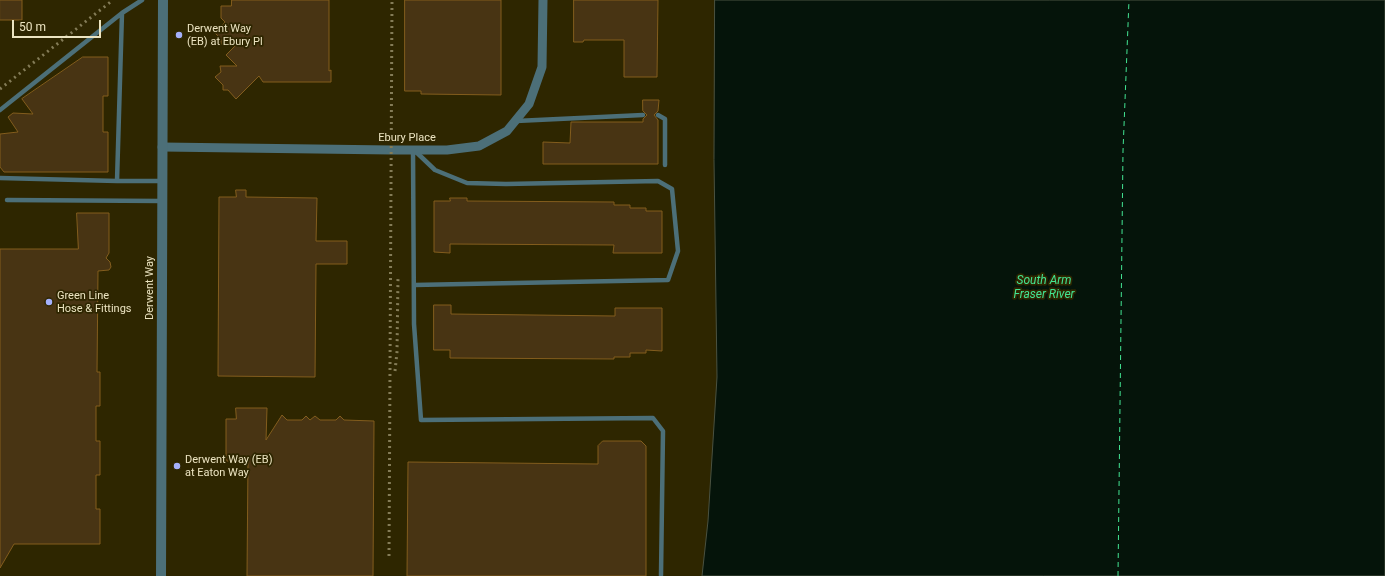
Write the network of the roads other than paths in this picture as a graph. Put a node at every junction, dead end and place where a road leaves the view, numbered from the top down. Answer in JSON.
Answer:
{"nodes":[{"id":1,"x":142,"y":0,"type":"edge"},
{"id":2,"x":163,"y":0,"type":"edge"},
{"id":3,"x":543,"y":0,"type":"edge"},
{"id":4,"x":122,"y":13,"type":"junction"},
{"id":5,"x":0,"y":110,"type":"edge"},
{"id":6,"x":643,"y":115,"type":"dead end"},
{"id":7,"x":658,"y":115,"type":"dead end"},
{"id":8,"x":514,"y":122,"type":"junction"},
{"id":9,"x":162,"y":147,"type":"junction"},
{"id":10,"x":413,"y":149,"type":"junction"},
{"id":11,"x":665,"y":165,"type":"dead end"},
{"id":12,"x":0,"y":178,"type":"edge"},
{"id":13,"x":117,"y":181,"type":"junction"},
{"id":14,"x":162,"y":181,"type":"junction"},
{"id":15,"x":7,"y":200,"type":"dead end"},
{"id":16,"x":162,"y":201,"type":"junction"},
{"id":17,"x":414,"y":285,"type":"junction"},
{"id":18,"x":661,"y":575,"type":"edge"},
{"id":19,"x":162,"y":576,"type":"edge"}],
"edges":[{"from":1,"to":4,"type":"lane"},
{"from":2,"to":9,"type":"street","name":"Derwent Way"},
{"from":3,"to":8,"type":"street","name":"Ebury Place"},
{"from":4,"to":5,"type":"lane"},
{"from":4,"to":13,"type":"lane"},
{"from":6,"to":8,"type":"lane"},
{"from":7,"to":11,"type":"lane"},
{"from":8,"to":10,"type":"street","name":"Ebury Place"},
{"from":9,"to":10,"type":"street","name":"Ebury Place"},
{"from":9,"to":14,"type":"street","name":"Derwent Way"},
{"from":10,"to":17,"type":"lane"},
{"from":10,"to":17,"type":"lane"},
{"from":12,"to":13,"type":"lane"},
{"from":13,"to":14,"type":"lane"},
{"from":14,"to":16,"type":"street","name":"Derwent Way"},
{"from":15,"to":16,"type":"lane"},
{"from":16,"to":19,"type":"street","name":"Derwent Way"},
{"from":17,"to":18,"type":"lane"}]}
